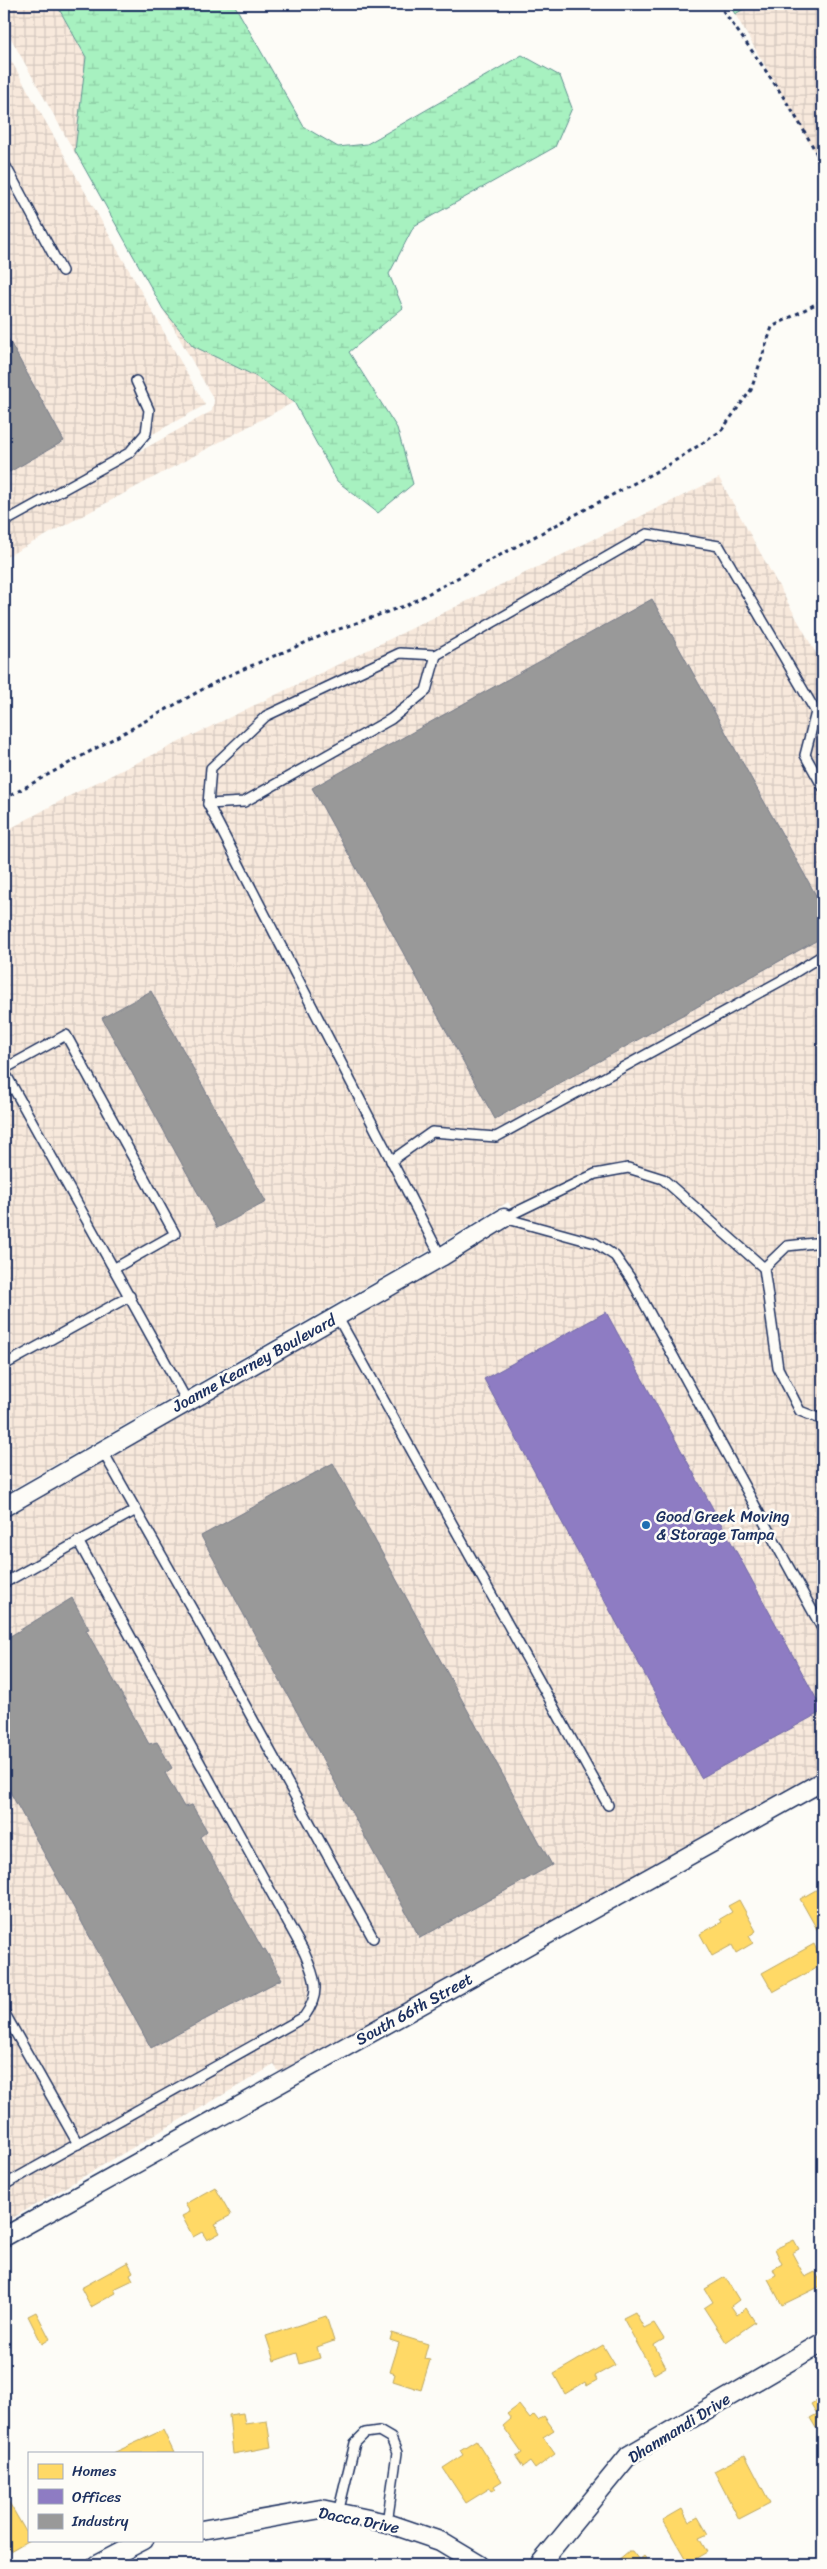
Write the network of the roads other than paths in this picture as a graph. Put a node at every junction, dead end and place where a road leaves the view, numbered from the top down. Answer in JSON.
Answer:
{"nodes":[{"id":1,"x":4,"y":163,"type":"edge"},
{"id":2,"x":62,"y":271,"type":"dead end"},
{"id":3,"x":136,"y":381,"type":"dead end"},
{"id":4,"x":4,"y":522,"type":"edge"},
{"id":5,"x":436,"y":655,"type":"junction"},
{"id":6,"x":823,"y":787,"type":"edge"},
{"id":7,"x":208,"y":804,"type":"junction"},
{"id":8,"x":823,"y":955,"type":"edge"},
{"id":9,"x":4,"y":1070,"type":"edge"},
{"id":10,"x":391,"y":1161,"type":"junction"},
{"id":11,"x":504,"y":1218,"type":"junction"},
{"id":12,"x":823,"y":1242,"type":"edge"},
{"id":13,"x":441,"y":1256,"type":"junction"},
{"id":14,"x":115,"y":1268,"type":"junction"},
{"id":15,"x":764,"y":1268,"type":"junction"},
{"id":16,"x":130,"y":1296,"type":"junction"},
{"id":17,"x":337,"y":1316,"type":"junction"},
{"id":18,"x":4,"y":1365,"type":"edge"},
{"id":19,"x":187,"y":1401,"type":"junction"},
{"id":20,"x":823,"y":1420,"type":"edge"},
{"id":21,"x":102,"y":1450,"type":"junction"},
{"id":22,"x":4,"y":1507,"type":"edge"},
{"id":23,"x":136,"y":1510,"type":"junction"},
{"id":24,"x":78,"y":1542,"type":"junction"},
{"id":25,"x":4,"y":1583,"type":"edge"},
{"id":26,"x":823,"y":1630,"type":"edge"},
{"id":27,"x":823,"y":1781,"type":"edge"},
{"id":28,"x":608,"y":1805,"type":"dead end"},
{"id":29,"x":373,"y":1938,"type":"dead end"},
{"id":30,"x":4,"y":2012,"type":"edge"},
{"id":31,"x":78,"y":2144,"type":"junction"},
{"id":32,"x":4,"y":2185,"type":"edge"},
{"id":33,"x":4,"y":2238,"type":"edge"},
{"id":34,"x":823,"y":2342,"type":"edge"},
{"id":35,"x":338,"y":2514,"type":"junction"},
{"id":36,"x":387,"y":2523,"type":"junction"},
{"id":37,"x":202,"y":2530,"type":"edge"},
{"id":38,"x":140,"y":2542,"type":"edge"},
{"id":39,"x":96,"y":2565,"type":"edge"},
{"id":40,"x":480,"y":2565,"type":"edge"},
{"id":41,"x":540,"y":2565,"type":"edge"}],
"edges":[{"from":1,"to":2,"type":"lane"},
{"from":3,"to":4,"type":"lane"},
{"from":5,"to":6,"type":"lane"},
{"from":5,"to":7,"type":"lane"},
{"from":5,"to":7,"type":"lane"},
{"from":7,"to":10,"type":"lane"},
{"from":8,"to":10,"type":"lane"},
{"from":9,"to":14,"type":"lane"},
{"from":9,"to":14,"type":"lane"},
{"from":10,"to":13,"type":"lane"},
{"from":11,"to":13,"type":"street","name":"Joanne Kearney Boulevard"},
{"from":11,"to":15,"type":"lane"},
{"from":11,"to":26,"type":"lane"},
{"from":12,"to":15,"type":"lane"},
{"from":13,"to":17,"type":"street","name":"Joanne Kearney Boulevard"},
{"from":14,"to":16,"type":"lane"},
{"from":15,"to":20,"type":"lane"},
{"from":16,"to":18,"type":"lane"},
{"from":16,"to":19,"type":"lane"},
{"from":17,"to":19,"type":"street","name":"Joanne Kearney Boulevard"},
{"from":17,"to":28,"type":"lane"},
{"from":19,"to":21,"type":"street","name":"Joanne Kearney Boulevard"},
{"from":21,"to":22,"type":"street","name":"Joanne Kearney Boulevard"},
{"from":21,"to":23,"type":"lane"},
{"from":23,"to":24,"type":"lane"},
{"from":23,"to":29,"type":"lane"},
{"from":24,"to":25,"type":"lane"},
{"from":24,"to":31,"type":"lane"},
{"from":27,"to":33,"type":"street","name":"South 66th Street"},
{"from":30,"to":31,"type":"lane"},
{"from":31,"to":32,"type":"lane"},
{"from":34,"to":41,"type":"street","name":"Dhanmandi Drive"},
{"from":35,"to":36,"type":"street","name":"Dacca Drive"},
{"from":35,"to":36,"type":"lane"},
{"from":35,"to":37,"type":"street","name":"Dacca Drive"},
{"from":36,"to":40,"type":"street","name":"Dacca Drive"},
{"from":38,"to":39,"type":"street"}]}
